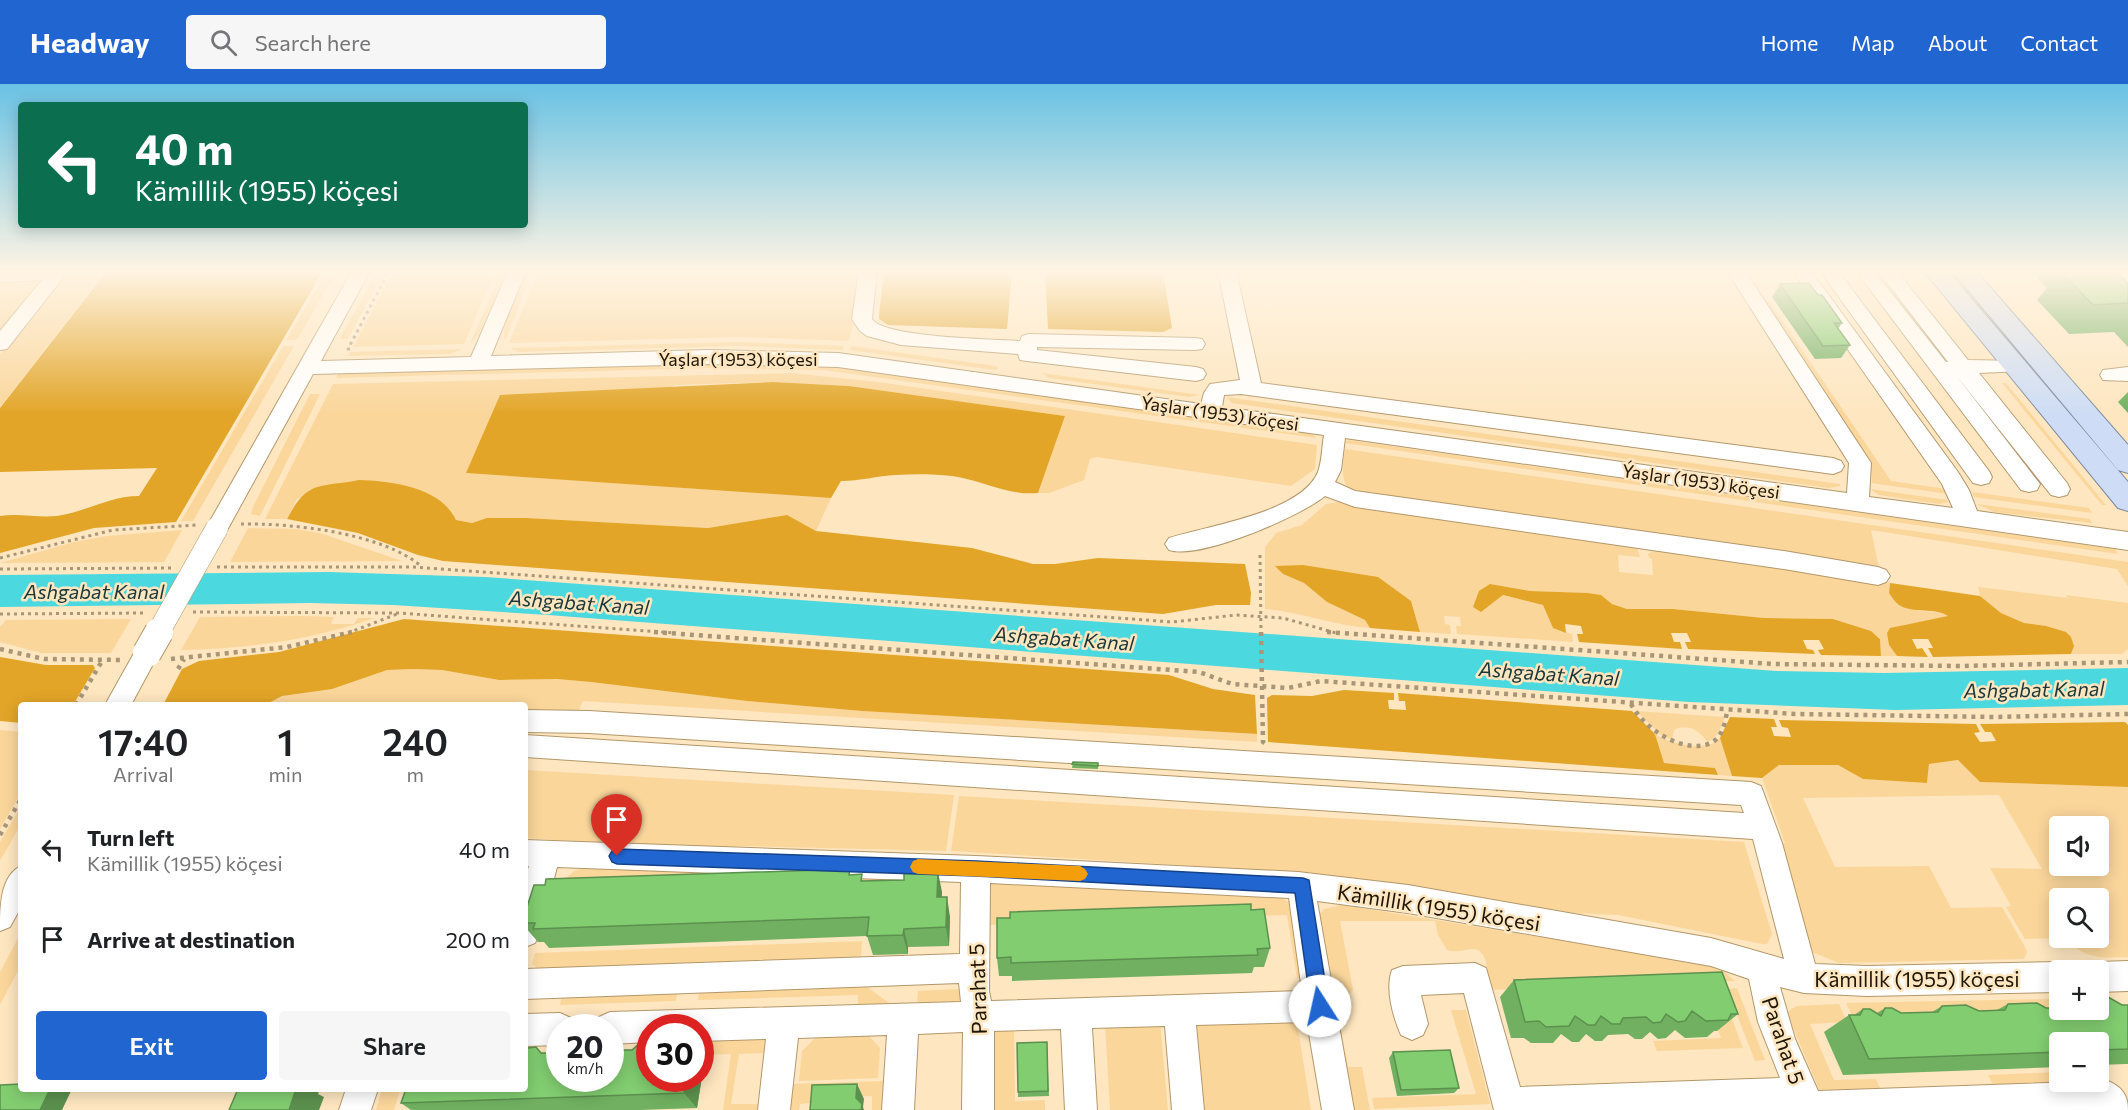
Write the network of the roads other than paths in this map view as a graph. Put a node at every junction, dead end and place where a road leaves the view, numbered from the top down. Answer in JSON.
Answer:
{"nodes":[{"id":1,"x":20,"y":319,"type":"edge"},
{"id":2,"x":334,"y":319,"type":"edge"},
{"id":3,"x":497,"y":319,"type":"edge"},
{"id":4,"x":862,"y":319,"type":"edge"},
{"id":5,"x":1237,"y":319,"type":"edge"},
{"id":6,"x":1767,"y":319,"type":"edge"},
{"id":7,"x":1836,"y":319,"type":"edge"},
{"id":8,"x":1865,"y":319,"type":"edge"},
{"id":9,"x":1902,"y":319,"type":"edge"},
{"id":10,"x":1925,"y":319,"type":"edge"},
{"id":11,"x":1976,"y":319,"type":"edge"},
{"id":12,"x":2005,"y":319,"type":"edge"},
{"id":13,"x":0,"y":344,"type":"edge"},
{"id":14,"x":1195,"y":344,"type":"dead end"},
{"id":15,"x":1028,"y":347,"type":"junction"},
{"id":16,"x":478,"y":363,"type":"junction"},
{"id":17,"x":2016,"y":366,"type":"junction"},
{"id":18,"x":1963,"y":367,"type":"junction"},
{"id":19,"x":307,"y":368,"type":"junction"},
{"id":20,"x":1940,"y":368,"type":"junction"},
{"id":21,"x":1872,"y":369,"type":"junction"},
{"id":22,"x":1902,"y":369,"type":"junction"},
{"id":23,"x":1196,"y":374,"type":"dead end"},
{"id":24,"x":1252,"y":388,"type":"junction"},
{"id":25,"x":1210,"y":412,"type":"junction"},
{"id":26,"x":1335,"y":429,"type":"junction"},
{"id":27,"x":2128,"y":463,"type":"edge"},
{"id":28,"x":1833,"y":465,"type":"dead end"},
{"id":29,"x":1982,"y":477,"type":"junction"},
{"id":30,"x":1950,"y":478,"type":"junction"},
{"id":31,"x":2029,"y":484,"type":"junction"},
{"id":32,"x":1323,"y":485,"type":"junction"},
{"id":33,"x":2128,"y":501,"type":"edge"},
{"id":34,"x":1858,"y":503,"type":"junction"},
{"id":35,"x":1968,"y":518,"type":"junction"},
{"id":36,"x":2128,"y":541,"type":"edge"},
{"id":37,"x":1177,"y":544,"type":"dead end"},
{"id":38,"x":1878,"y":576,"type":"dead end"},
{"id":39,"x":120,"y":702,"type":"edge"},
{"id":40,"x":528,"y":721,"type":"edge"},
{"id":41,"x":528,"y":746,"type":"edge"},
{"id":42,"x":1763,"y":827,"type":"junction"},
{"id":43,"x":535,"y":854,"type":"edge"},
{"id":44,"x":976,"y":869,"type":"junction"},
{"id":45,"x":18,"y":884,"type":"edge"},
{"id":46,"x":1303,"y":886,"type":"junction"},
{"id":47,"x":528,"y":909,"type":"edge"},
{"id":48,"x":0,"y":917,"type":"edge"},
{"id":49,"x":975,"y":968,"type":"junction"},
{"id":50,"x":1763,"y":969,"type":"junction"},
{"id":51,"x":2128,"y":976,"type":"edge"},
{"id":52,"x":2049,"y":977,"type":"edge"},
{"id":53,"x":2109,"y":977,"type":"edge"},
{"id":54,"x":1804,"y":978,"type":"junction"},
{"id":55,"x":528,"y":984,"type":"edge"},
{"id":56,"x":1320,"y":1006,"type":"junction"},
{"id":57,"x":1179,"y":1010,"type":"junction"},
{"id":58,"x":1076,"y":1013,"type":"junction"},
{"id":59,"x":979,"y":1016,"type":"junction"},
{"id":60,"x":903,"y":1019,"type":"junction"},
{"id":61,"x":784,"y":1022,"type":"junction"},
{"id":62,"x":1413,"y":1024,"type":"dead end"},
{"id":63,"x":624,"y":1028,"type":"edge"},
{"id":64,"x":546,"y":1029,"type":"edge"},
{"id":65,"x":528,"y":1030,"type":"edge"},
{"id":66,"x":361,"y":1092,"type":"edge"},
{"id":67,"x":1807,"y":1104,"type":"edge"},
{"id":68,"x":1509,"y":1107,"type":"edge"},
{"id":69,"x":355,"y":1110,"type":"edge"},
{"id":70,"x":774,"y":1110,"type":"edge"},
{"id":71,"x":898,"y":1110,"type":"edge"},
{"id":72,"x":978,"y":1110,"type":"edge"},
{"id":73,"x":1081,"y":1110,"type":"edge"},
{"id":74,"x":1188,"y":1110,"type":"edge"},
{"id":75,"x":1338,"y":1110,"type":"edge"},
{"id":76,"x":2116,"y":1110,"type":"edge"}],
"edges":[{"from":1,"to":13,"type":"street"},
{"from":2,"to":19,"type":"street"},
{"from":3,"to":16,"type":"street"},
{"from":4,"to":15,"type":"street"},
{"from":5,"to":24,"type":"street"},
{"from":6,"to":34,"type":"street"},
{"from":7,"to":21,"type":"street"},
{"from":8,"to":22,"type":"street"},
{"from":9,"to":20,"type":"street"},
{"from":10,"to":18,"type":"street"},
{"from":11,"to":17,"type":"main road"},
{"from":12,"to":27,"type":"main road"},
{"from":14,"to":15,"type":"street"},
{"from":15,"to":23,"type":"street"},
{"from":16,"to":19,"type":"street","name":"Ýaşlar (1953) köçesi"},
{"from":16,"to":25,"type":"street","name":"Ýaşlar (1953) köçesi"},
{"from":17,"to":18,"type":"street"},
{"from":17,"to":33,"type":"main road"},
{"from":18,"to":20,"type":"street"},
{"from":18,"to":31,"type":"street"},
{"from":19,"to":39,"type":"street","bridge":true},
{"from":20,"to":22,"type":"street"},
{"from":20,"to":31,"type":"street"},
{"from":21,"to":22,"type":"street"},
{"from":21,"to":30,"type":"street"},
{"from":22,"to":29,"type":"street"},
{"from":24,"to":25,"type":"street"},
{"from":24,"to":28,"type":"street"},
{"from":25,"to":26,"type":"street","name":"Ýaşlar (1953) köçesi"},
{"from":26,"to":32,"type":"street"},
{"from":26,"to":34,"type":"street","name":"Ýaşlar (1953) köçesi"},
{"from":29,"to":30,"type":"street"},
{"from":29,"to":31,"type":"street"},
{"from":30,"to":35,"type":"street"},
{"from":32,"to":37,"type":"street"},
{"from":32,"to":38,"type":"street"},
{"from":34,"to":35,"type":"street","name":"Ýaşlar (1953) köçesi"},
{"from":35,"to":36,"type":"street","name":"Ýaşlar (1953) köçesi"},
{"from":40,"to":42,"type":"street"},
{"from":41,"to":42,"type":"street"},
{"from":42,"to":54,"type":"street"},
{"from":43,"to":44,"type":"street","name":"Kämillik (1955) köçesi"},
{"from":43,"to":47,"type":"street"},
{"from":44,"to":46,"type":"street","name":"Kämillik (1955) köçesi"},
{"from":44,"to":49,"type":"street","name":"Parahat 5"},
{"from":45,"to":48,"type":"street"},
{"from":46,"to":50,"type":"street","name":"Kämillik (1955) köçesi"},
{"from":46,"to":56,"type":"street"},
{"from":49,"to":55,"type":"street"},
{"from":49,"to":59,"type":"street","name":"Parahat 5"},
{"from":50,"to":54,"type":"street","name":"Kämillik (1955) köçesi"},
{"from":50,"to":67,"type":"street","name":"Parahat 5"},
{"from":51,"to":53,"type":"street"},
{"from":52,"to":54,"type":"street","name":"Kämillik (1955) köçesi"},
{"from":56,"to":57,"type":"street"},
{"from":56,"to":75,"type":"street"},
{"from":57,"to":58,"type":"street"},
{"from":57,"to":74,"type":"street"},
{"from":58,"to":59,"type":"street"},
{"from":58,"to":73,"type":"street"},
{"from":59,"to":60,"type":"street"},
{"from":59,"to":72,"type":"street","name":"Parahat 5"},
{"from":60,"to":61,"type":"street"},
{"from":60,"to":71,"type":"street"},
{"from":61,"to":63,"type":"street"},
{"from":61,"to":70,"type":"street"},
{"from":62,"to":68,"type":"street"},
{"from":64,"to":65,"type":"street"},
{"from":66,"to":69,"type":"street"},
{"from":67,"to":68,"type":"street"},
{"from":67,"to":76,"type":"street"}]}
